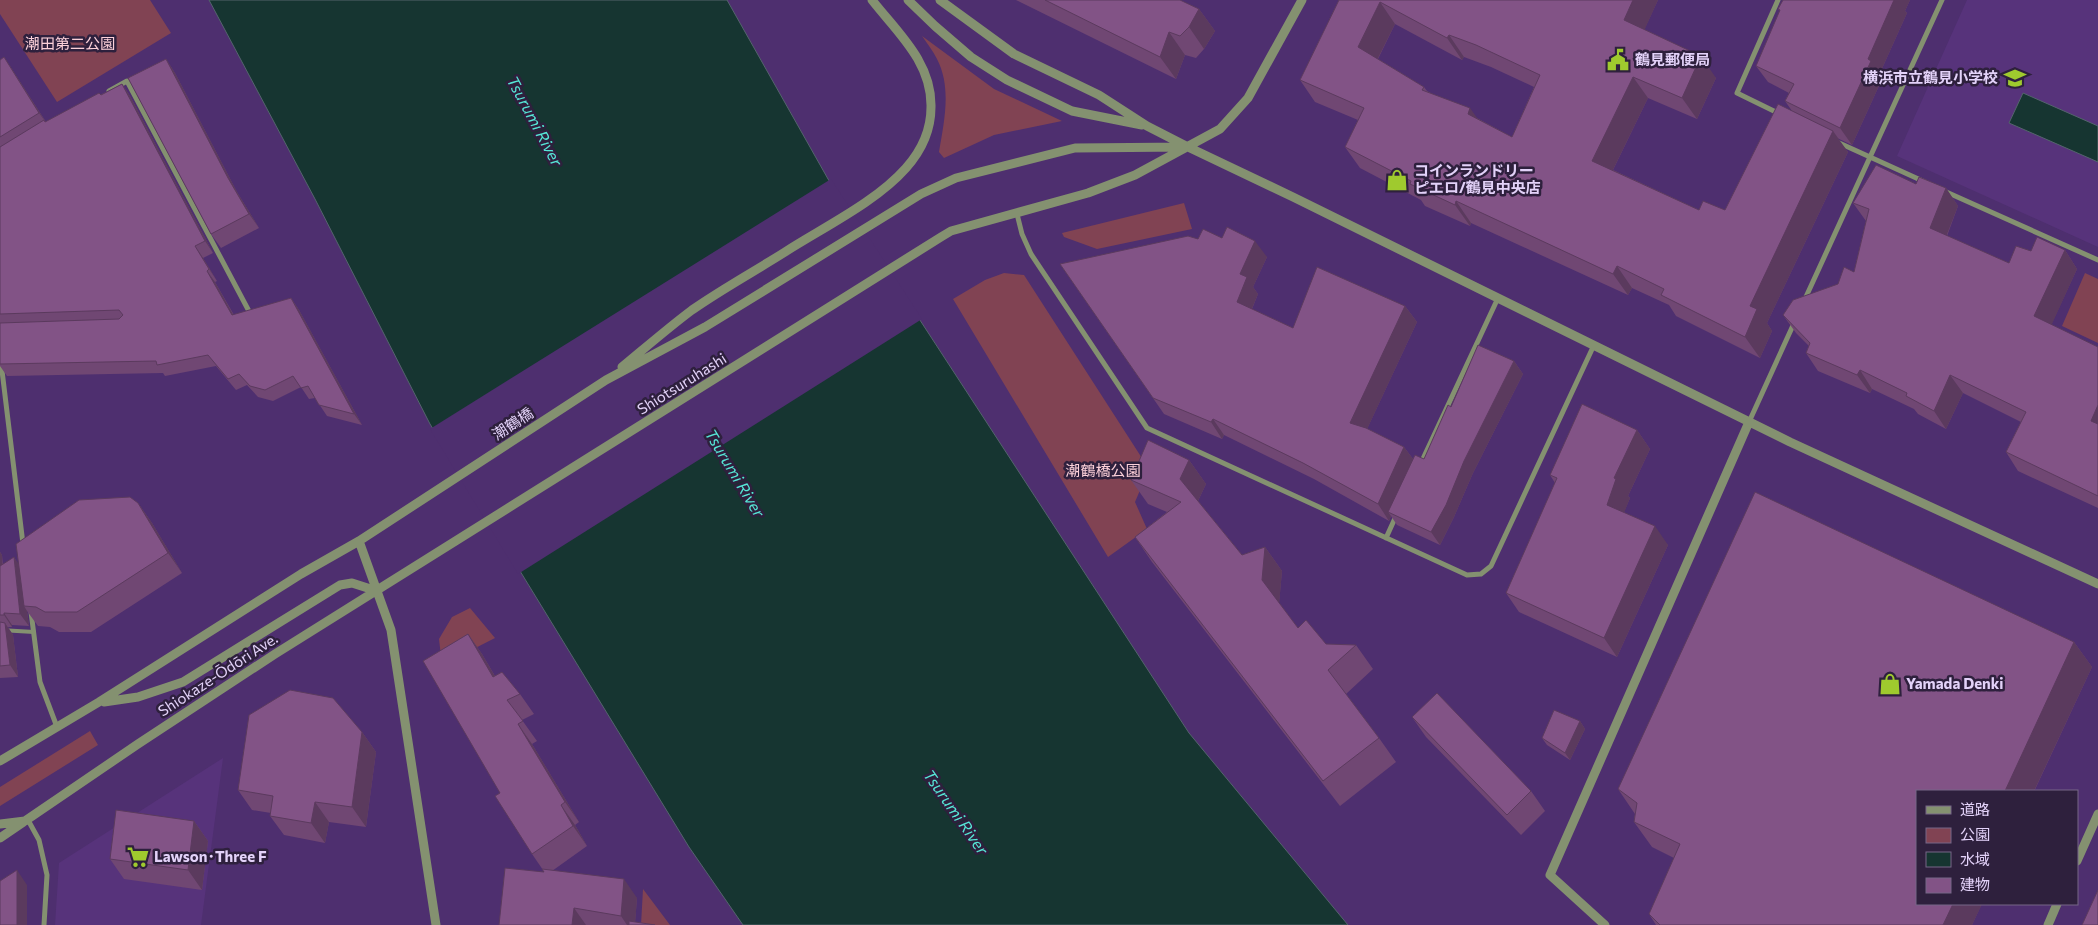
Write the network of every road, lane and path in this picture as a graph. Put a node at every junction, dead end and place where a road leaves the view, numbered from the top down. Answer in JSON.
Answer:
{"nodes":[{"id":1,"x":872,"y":0,"type":"edge"},
{"id":2,"x":908,"y":0,"type":"edge"},
{"id":3,"x":940,"y":0,"type":"edge"},
{"id":4,"x":1302,"y":0,"type":"edge"},
{"id":5,"x":1778,"y":0,"type":"edge"},
{"id":6,"x":1942,"y":0,"type":"edge"},
{"id":7,"x":102,"y":96,"type":"edge"},
{"id":8,"x":1790,"y":119,"type":"edge"},
{"id":9,"x":1147,"y":126,"type":"junction"},
{"id":10,"x":1834,"y":141,"type":"edge"},
{"id":11,"x":1188,"y":147,"type":"junction"},
{"id":12,"x":1869,"y":158,"type":"junction"},
{"id":13,"x":1017,"y":214,"type":"junction"},
{"id":14,"x":2098,"y":260,"type":"edge"},
{"id":15,"x":1498,"y":298,"type":"junction"},
{"id":16,"x":1800,"y":309,"type":"edge"},
{"id":17,"x":252,"y":315,"type":"edge"},
{"id":18,"x":1796,"y":318,"type":"edge"},
{"id":19,"x":1594,"y":345,"type":"junction"},
{"id":20,"x":0,"y":354,"type":"edge"},
{"id":21,"x":606,"y":380,"type":"junction"},
{"id":22,"x":1749,"y":422,"type":"junction"},
{"id":23,"x":1418,"y":468,"type":"edge"},
{"id":24,"x":1398,"y":512,"type":"edge"},
{"id":25,"x":1386,"y":538,"type":"junction"},
{"id":26,"x":359,"y":541,"type":"junction"},
{"id":27,"x":455,"y":541,"type":"joint"},
{"id":28,"x":24,"y":555,"type":"edge"},
{"id":29,"x":2098,"y":584,"type":"edge"},
{"id":30,"x":377,"y":591,"type":"junction"},
{"id":31,"x":30,"y":603,"type":"edge"},
{"id":32,"x":0,"y":630,"type":"edge"},
{"id":33,"x":34,"y":632,"type":"junction"},
{"id":34,"x":99,"y":702,"type":"junction"},
{"id":35,"x":58,"y":727,"type":"junction"},
{"id":36,"x":0,"y":761,"type":"edge"},
{"id":37,"x":2098,"y":814,"type":"edge"},
{"id":38,"x":28,"y":820,"type":"junction"},
{"id":39,"x":0,"y":824,"type":"edge"},
{"id":40,"x":0,"y":838,"type":"edge"},
{"id":41,"x":2078,"y":859,"type":"edge"},
{"id":42,"x":2057,"y":905,"type":"edge"},
{"id":43,"x":44,"y":925,"type":"edge"},
{"id":44,"x":436,"y":925,"type":"edge"},
{"id":45,"x":1605,"y":925,"type":"edge"},
{"id":46,"x":2048,"y":925,"type":"edge"}],
"edges":[{"from":1,"to":21,"type":"street"},
{"from":2,"to":9,"type":"street"},
{"from":3,"to":9,"type":"street"},
{"from":4,"to":11,"type":"street","name":"Shiotsuruhashi"},
{"from":5,"to":8,"type":"street"},
{"from":6,"to":12,"type":"street"},
{"from":7,"to":17,"type":"street"},
{"from":9,"to":11,"type":"street"},
{"from":10,"to":12,"type":"street"},
{"from":11,"to":13,"type":"street","name":"Shiotsuruhashi"},
{"from":11,"to":15,"type":"street"},
{"from":11,"to":21,"type":"street"},
{"from":12,"to":14,"type":"street"},
{"from":12,"to":16,"type":"street"},
{"from":13,"to":25,"type":"street"},
{"from":13,"to":27,"type":"street","name":"Shiotsuruhashi"},
{"from":15,"to":19,"type":"street"},
{"from":15,"to":23,"type":"street"},
{"from":18,"to":22,"type":"street"},
{"from":19,"to":22,"type":"street"},
{"from":19,"to":25,"type":"street"},
{"from":20,"to":28,"type":"street"},
{"from":21,"to":26,"type":"street","name":"潮鶴橋"},
{"from":22,"to":29,"type":"street"},
{"from":22,"to":45,"type":"street"},
{"from":24,"to":25,"type":"street"},
{"from":26,"to":30,"type":"street"},
{"from":26,"to":34,"type":"street"},
{"from":27,"to":30,"type":"street","name":"Shiokaze-Ōdōri Ave."},
{"from":30,"to":34,"type":"street"},
{"from":30,"to":38,"type":"street","name":"Shiokaze-Ōdōri Ave."},
{"from":30,"to":44,"type":"street"},
{"from":31,"to":33,"type":"street"},
{"from":32,"to":33,"type":"lane"},
{"from":33,"to":35,"type":"street"},
{"from":34,"to":35,"type":"street"},
{"from":35,"to":36,"type":"street"},
{"from":37,"to":41,"type":"street"},
{"from":38,"to":39,"type":"street"},
{"from":38,"to":40,"type":"street","name":"Shiokaze-Ōdōri Ave."},
{"from":38,"to":43,"type":"street"},
{"from":42,"to":46,"type":"street"}]}
